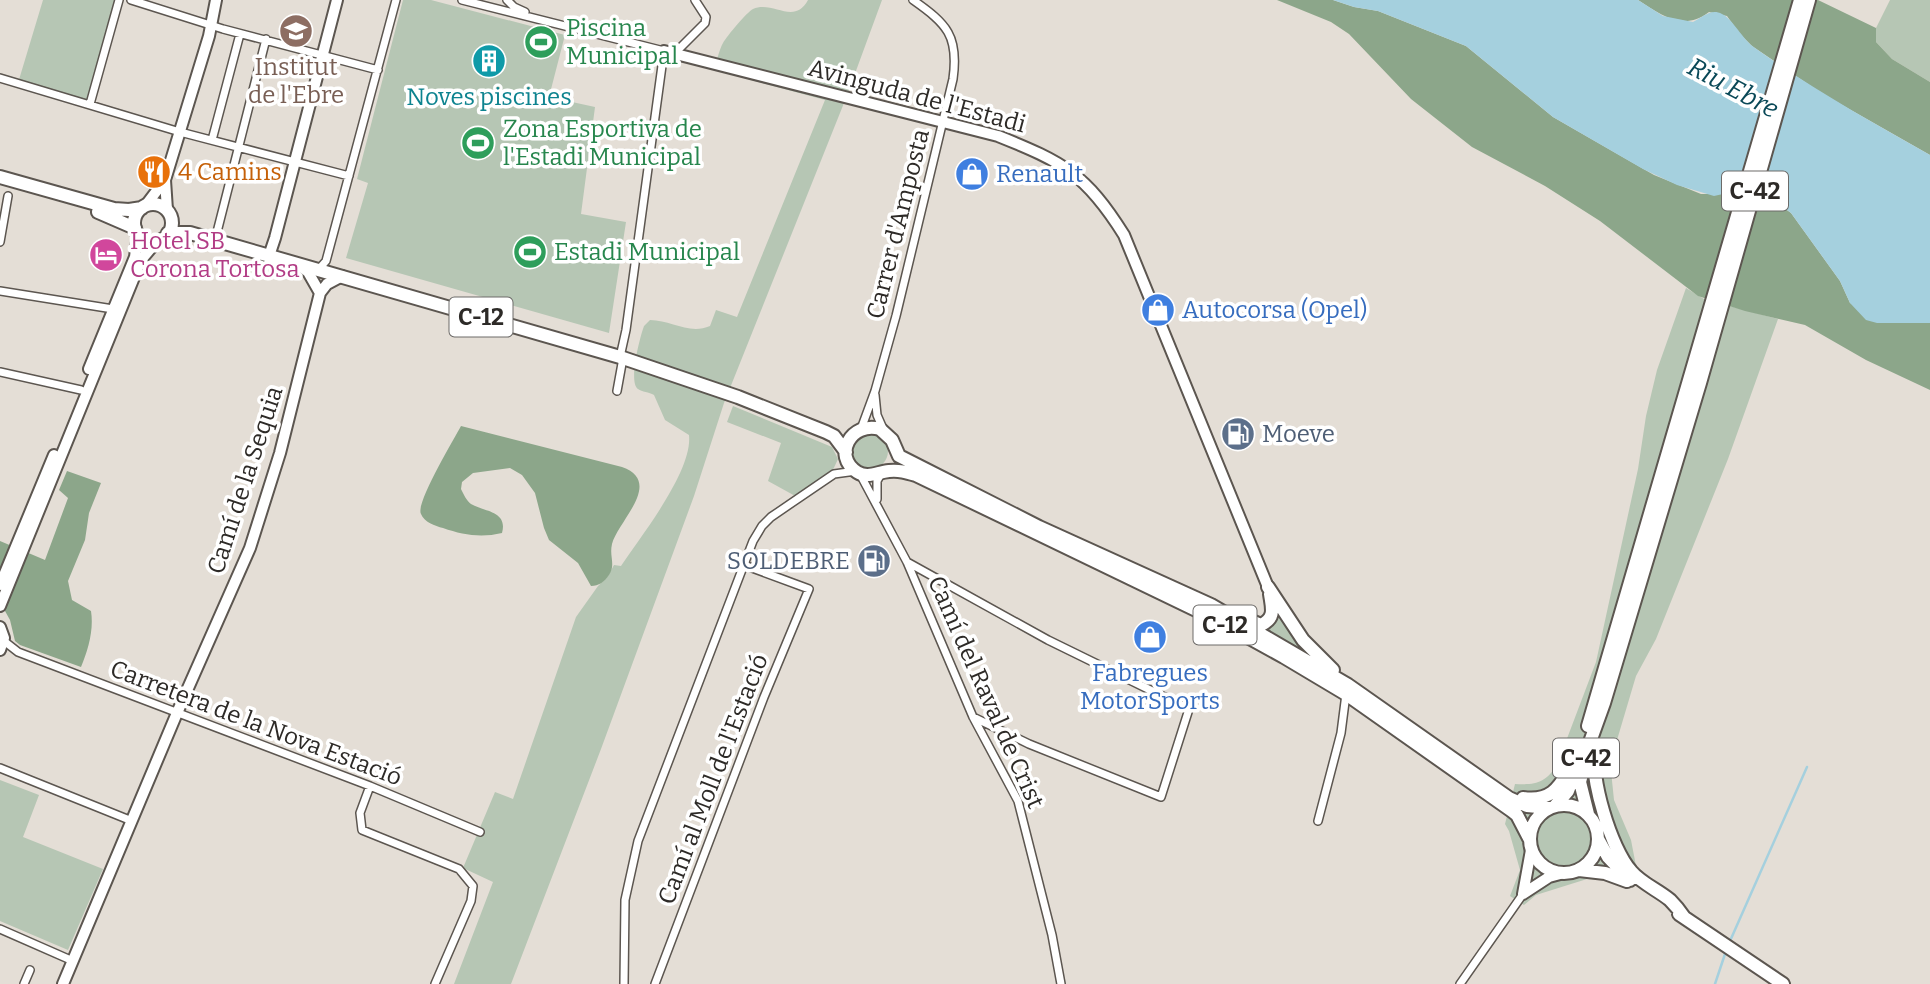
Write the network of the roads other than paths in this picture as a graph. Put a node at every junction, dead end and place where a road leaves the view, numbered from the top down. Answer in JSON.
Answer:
{"nodes":[{"id":1,"x":119,"y":0,"type":"edge"},
{"id":2,"x":131,"y":0,"type":"edge"},
{"id":3,"x":216,"y":0,"type":"edge"},
{"id":4,"x":337,"y":0,"type":"edge"},
{"id":5,"x":396,"y":0,"type":"edge"},
{"id":6,"x":462,"y":0,"type":"edge"},
{"id":7,"x":508,"y":0,"type":"edge"},
{"id":8,"x":695,"y":0,"type":"edge"},
{"id":9,"x":913,"y":0,"type":"edge"},
{"id":10,"x":1800,"y":0,"type":"edge"},
{"id":11,"x":1809,"y":0,"type":"edge"},
{"id":12,"x":498,"y":9,"type":"junction"},
{"id":13,"x":542,"y":18,"type":"junction"},
{"id":14,"x":212,"y":26,"type":"junction"},
{"id":15,"x":240,"y":34,"type":"junction"},
{"id":16,"x":266,"y":40,"type":"junction"},
{"id":17,"x":669,"y":52,"type":"junction"},
{"id":18,"x":323,"y":54,"type":"junction"},
{"id":19,"x":378,"y":69,"type":"junction"},
{"id":20,"x":0,"y":78,"type":"edge"},
{"id":21,"x":90,"y":104,"type":"junction"},
{"id":22,"x":943,"y":122,"type":"junction"},
{"id":23,"x":180,"y":132,"type":"junction"},
{"id":24,"x":212,"y":141,"type":"junction"},
{"id":25,"x":238,"y":147,"type":"junction"},
{"id":26,"x":295,"y":162,"type":"junction"},
{"id":27,"x":349,"y":176,"type":"junction"},
{"id":28,"x":0,"y":177,"type":"edge"},
{"id":29,"x":165,"y":180,"type":"junction"},
{"id":30,"x":5,"y":191,"type":"edge"},
{"id":31,"x":144,"y":206,"type":"junction"},
{"id":32,"x":169,"y":213,"type":"junction"},
{"id":33,"x":137,"y":231,"type":"junction"},
{"id":34,"x":190,"y":233,"type":"junction"},
{"id":35,"x":163,"y":237,"type":"junction"},
{"id":36,"x":215,"y":240,"type":"junction"},
{"id":37,"x":0,"y":242,"type":"edge"},
{"id":38,"x":269,"y":256,"type":"junction"},
{"id":39,"x":296,"y":263,"type":"junction"},
{"id":40,"x":318,"y":270,"type":"junction"},
{"id":41,"x":342,"y":276,"type":"junction"},
{"id":42,"x":0,"y":290,"type":"edge"},
{"id":43,"x":320,"y":293,"type":"junction"},
{"id":44,"x":113,"y":309,"type":"junction"},
{"id":45,"x":622,"y":358,"type":"junction"},
{"id":46,"x":0,"y":372,"type":"edge"},
{"id":47,"x":1695,"y":381,"type":"junction"},
{"id":48,"x":81,"y":390,"type":"junction"},
{"id":49,"x":617,"y":391,"type":"dead end"},
{"id":50,"x":875,"y":391,"type":"junction"},
{"id":51,"x":859,"y":430,"type":"junction"},
{"id":52,"x":885,"y":432,"type":"junction"},
{"id":53,"x":834,"y":436,"type":"junction"},
{"id":54,"x":894,"y":446,"type":"junction"},
{"id":55,"x":846,"y":453,"type":"junction"},
{"id":56,"x":882,"y":472,"type":"junction"},
{"id":57,"x":858,"y":473,"type":"junction"},
{"id":58,"x":834,"y":474,"type":"junction"},
{"id":59,"x":878,"y":503,"type":"junction"},
{"id":60,"x":907,"y":562,"type":"junction"},
{"id":61,"x":744,"y":565,"type":"junction"},
{"id":62,"x":0,"y":584,"type":"edge"},
{"id":63,"x":1268,"y":587,"type":"junction"},
{"id":64,"x":1210,"y":605,"type":"junction"},
{"id":65,"x":0,"y":606,"type":"edge"},
{"id":66,"x":0,"y":626,"type":"edge"},
{"id":67,"x":1,"y":648,"type":"edge"},
{"id":68,"x":18,"y":652,"type":"junction"},
{"id":69,"x":1347,"y":689,"type":"junction"},
{"id":70,"x":1604,"y":703,"type":"junction"},
{"id":71,"x":177,"y":713,"type":"junction"},
{"id":72,"x":973,"y":717,"type":"junction"},
{"id":73,"x":1579,"y":756,"type":"junction"},
{"id":74,"x":0,"y":768,"type":"edge"},
{"id":75,"x":1488,"y":783,"type":"junction"},
{"id":76,"x":370,"y":786,"type":"junction"},
{"id":77,"x":1552,"y":807,"type":"junction"},
{"id":78,"x":1588,"y":814,"type":"junction"},
{"id":79,"x":132,"y":821,"type":"junction"},
{"id":80,"x":1318,"y":821,"type":"dead end"},
{"id":81,"x":480,"y":832,"type":"dead end"},
{"id":82,"x":1598,"y":839,"type":"junction"},
{"id":83,"x":1531,"y":845,"type":"junction"},
{"id":84,"x":1579,"y":870,"type":"junction"},
{"id":85,"x":1564,"y":873,"type":"junction"},
{"id":86,"x":1631,"y":882,"type":"junction"},
{"id":87,"x":1523,"y":894,"type":"junction"},
{"id":88,"x":1684,"y":917,"type":"junction"},
{"id":89,"x":0,"y":929,"type":"edge"},
{"id":90,"x":74,"y":961,"type":"junction"},
{"id":91,"x":30,"y":970,"type":"dead end"},
{"id":92,"x":24,"y":984,"type":"edge"},
{"id":93,"x":64,"y":984,"type":"edge"},
{"id":94,"x":435,"y":984,"type":"edge"},
{"id":95,"x":624,"y":984,"type":"edge"},
{"id":96,"x":654,"y":984,"type":"edge"},
{"id":97,"x":1061,"y":984,"type":"edge"},
{"id":98,"x":1460,"y":984,"type":"edge"},
{"id":99,"x":1783,"y":984,"type":"edge"}],
"edges":[{"from":1,"to":21,"type":"street"},
{"from":2,"to":14,"type":"street"},
{"from":3,"to":14,"type":"street"},
{"from":4,"to":18,"type":"street"},
{"from":5,"to":19,"type":"street"},
{"from":6,"to":12,"type":"street","name":"Avinguda de l'Estadi"},
{"from":7,"to":12,"type":"street"},
{"from":7,"to":13,"type":"street"},
{"from":8,"to":17,"type":"street"},
{"from":9,"to":22,"type":"street","name":"Carrer d'Amposta"},
{"from":10,"to":47,"type":"main road","number":"C-42"},
{"from":11,"to":47,"type":"main road","number":"C-42"},
{"from":12,"to":13,"type":"street","name":"Avinguda de l'Estadi"},
{"from":13,"to":17,"type":"street","name":"Avinguda de l'Estadi"},
{"from":14,"to":15,"type":"street"},
{"from":14,"to":23,"type":"street"},
{"from":15,"to":16,"type":"street"},
{"from":15,"to":24,"type":"street"},
{"from":16,"to":18,"type":"street"},
{"from":16,"to":25,"type":"street"},
{"from":17,"to":22,"type":"street","name":"Avinguda de l'Estadi"},
{"from":17,"to":45,"type":"street"},
{"from":18,"to":19,"type":"street"},
{"from":18,"to":26,"type":"street"},
{"from":19,"to":27,"type":"street"},
{"from":20,"to":21,"type":"street"},
{"from":21,"to":23,"type":"street"},
{"from":22,"to":50,"type":"street","name":"Carrer d'Amposta"},
{"from":22,"to":63,"type":"street","name":"Avinguda de l'Estadi"},
{"from":23,"to":24,"type":"street"},
{"from":23,"to":29,"type":"street"},
{"from":24,"to":25,"type":"street"},
{"from":25,"to":26,"type":"street"},
{"from":25,"to":36,"type":"street"},
{"from":26,"to":27,"type":"street"},
{"from":26,"to":38,"type":"street"},
{"from":27,"to":40,"type":"street"},
{"from":28,"to":31,"type":"main road","number":"C-12"},
{"from":29,"to":31,"type":"street"},
{"from":29,"to":32,"type":"street"},
{"from":30,"to":33,"type":"main road","number":"C-12"},
{"from":30,"to":37,"type":"street"},
{"from":31,"to":32,"type":"main road","number":"C-12"},
{"from":31,"to":33,"type":"main road"},
{"from":32,"to":34,"type":"main road","number":"C-12"},
{"from":32,"to":35,"type":"main road"},
{"from":33,"to":35,"type":"main road","number":"C-12"},
{"from":33,"to":44,"type":"street"},
{"from":34,"to":35,"type":"main road","number":"C-12"},
{"from":34,"to":36,"type":"main road","number":"C-12"},
{"from":35,"to":65,"type":"street"},
{"from":36,"to":38,"type":"main road","number":"C-12"},
{"from":38,"to":39,"type":"main road","number":"C-12"},
{"from":39,"to":40,"type":"main road","number":"C-12"},
{"from":39,"to":43,"type":"street"},
{"from":40,"to":41,"type":"main road","number":"C-12"},
{"from":41,"to":43,"type":"street"},
{"from":41,"to":45,"type":"main road","number":"C-12"},
{"from":42,"to":44,"type":"street"},
{"from":43,"to":71,"type":"street","name":"Camí de la Sequia"},
{"from":44,"to":48,"type":"street"},
{"from":45,"to":49,"type":"street"},
{"from":45,"to":53,"type":"main road","number":"C-12"},
{"from":46,"to":48,"type":"street"},
{"from":47,"to":70,"type":"main road","number":"C-42"},
{"from":47,"to":73,"type":"main road","number":"C-42"},
{"from":48,"to":62,"type":"street"},
{"from":50,"to":51,"type":"street","name":"Carrer d'Amposta"},
{"from":50,"to":52,"type":"street"},
{"from":51,"to":52,"type":"main road"},
{"from":51,"to":53,"type":"main road"},
{"from":51,"to":55,"type":"main road"},
{"from":52,"to":54,"type":"main road","number":"C-12"},
{"from":53,"to":55,"type":"main road"},
{"from":54,"to":56,"type":"main road"},
{"from":54,"to":64,"type":"main road","number":"C-12"},
{"from":55,"to":57,"type":"main road"},
{"from":55,"to":58,"type":"street"},
{"from":56,"to":57,"type":"main road","number":"C-12"},
{"from":56,"to":59,"type":"street"},
{"from":56,"to":69,"type":"main road","number":"C-12"},
{"from":57,"to":58,"type":"street"},
{"from":57,"to":59,"type":"street","name":"Camí del Raval de Crist"},
{"from":58,"to":61,"type":"street"},
{"from":59,"to":60,"type":"street","name":"Camí del Raval de Crist"},
{"from":60,"to":72,"type":"street","name":"Camí del Raval de Crist"},
{"from":60,"to":72,"type":"street"},
{"from":61,"to":95,"type":"street"},
{"from":61,"to":96,"type":"street","name":"Camí al Moll de l'Estació"},
{"from":63,"to":64,"type":"main road"},
{"from":63,"to":69,"type":"main road"},
{"from":64,"to":69,"type":"main road","number":"C-12"},
{"from":66,"to":67,"type":"street"},
{"from":67,"to":68,"type":"street","name":"Carretera de la Nova Estació"},
{"from":67,"to":68,"type":"street","name":"Carretera de la Nova Estació"},
{"from":68,"to":71,"type":"street","name":"Carretera de la Nova Estació"},
{"from":69,"to":75,"type":"main road","number":"C-12"},
{"from":69,"to":80,"type":"street"},
{"from":69,"to":83,"type":"main road","number":"C-12"},
{"from":70,"to":78,"type":"main road","number":"C-42"},
{"from":70,"to":88,"type":"main road"},
{"from":71,"to":76,"type":"street","name":"Carretera de la Nova Estació"},
{"from":71,"to":79,"type":"street","name":"Camí de la Sequia"},
{"from":72,"to":97,"type":"street","name":"Camí del Raval de Crist"},
{"from":73,"to":75,"type":"main road"},
{"from":73,"to":77,"type":"main road","number":"C-42"},
{"from":74,"to":79,"type":"street"},
{"from":75,"to":77,"type":"main road","number":"C-12"},
{"from":76,"to":81,"type":"street","name":"Carretera de la Nova Estació"},
{"from":76,"to":94,"type":"street"},
{"from":77,"to":78,"type":"main road","number":"C-12"},
{"from":77,"to":83,"type":"main road"},
{"from":78,"to":82,"type":"main road"},
{"from":79,"to":90,"type":"street","name":"Camí de la Sequia"},
{"from":82,"to":84,"type":"main road"},
{"from":82,"to":86,"type":"main road"},
{"from":83,"to":85,"type":"main road","number":"C-12"},
{"from":83,"to":87,"type":"street"},
{"from":84,"to":85,"type":"main road"},
{"from":84,"to":86,"type":"main road"},
{"from":85,"to":87,"type":"street"},
{"from":86,"to":88,"type":"main road"},
{"from":87,"to":98,"type":"street"},
{"from":88,"to":99,"type":"main road"},
{"from":89,"to":90,"type":"street"},
{"from":90,"to":93,"type":"street","name":"Camí de la Sequia"},
{"from":91,"to":92,"type":"street"}]}
